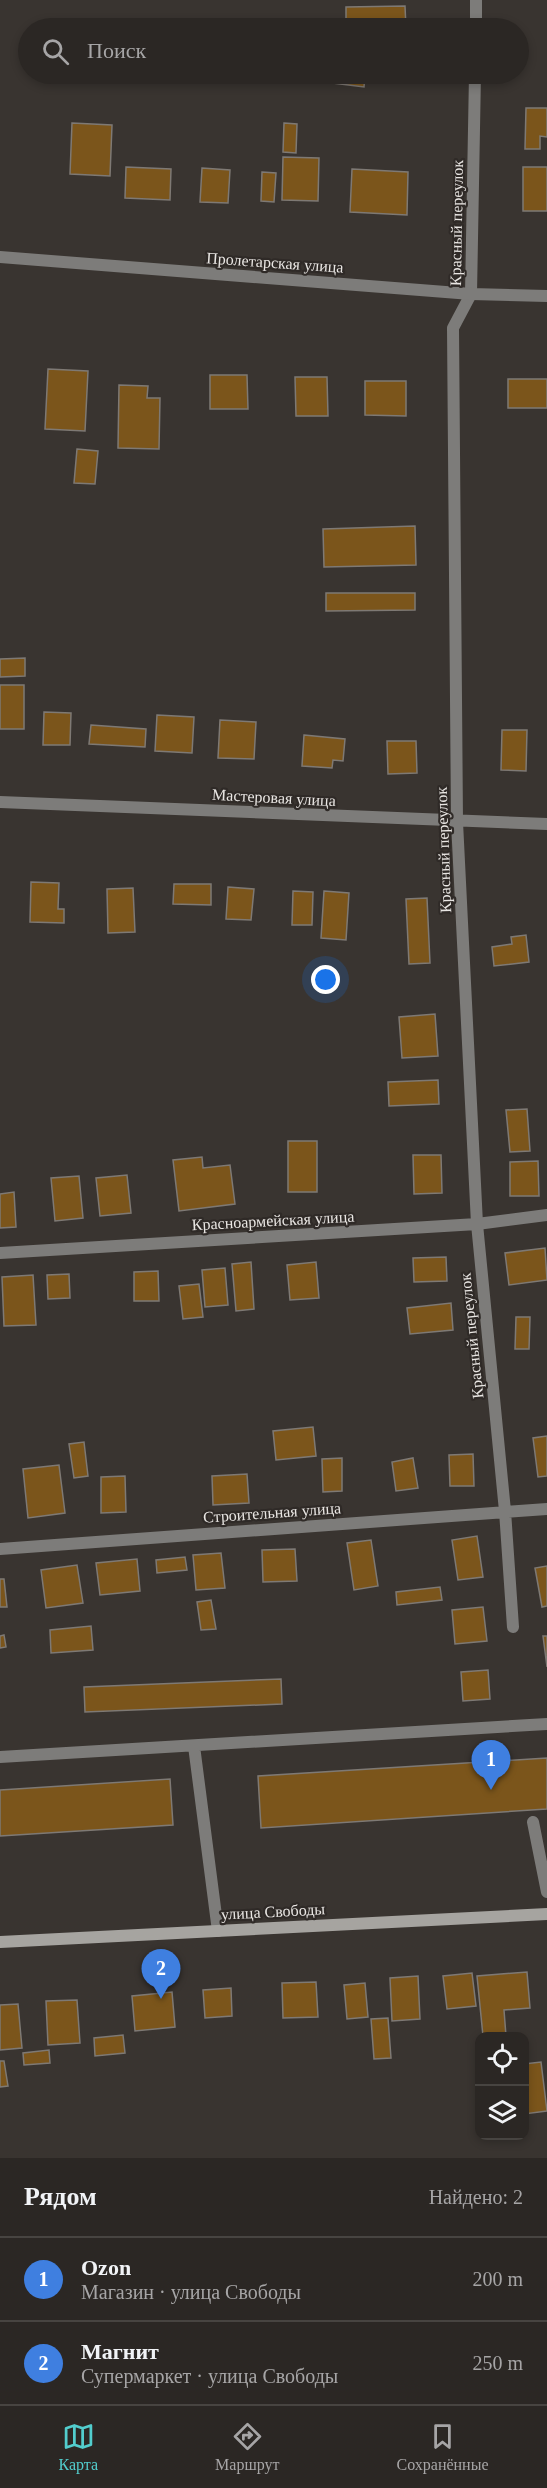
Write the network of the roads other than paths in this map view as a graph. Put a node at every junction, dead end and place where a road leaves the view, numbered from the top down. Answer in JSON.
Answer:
{"nodes":[{"id":1,"x":476,"y":0,"type":"edge"},
{"id":2,"x":476,"y":18,"type":"edge"},
{"id":3,"x":475,"y":84,"type":"edge"},
{"id":4,"x":0,"y":257,"type":"edge"},
{"id":5,"x":471,"y":294,"type":"junction"},
{"id":6,"x":547,"y":296,"type":"edge"},
{"id":7,"x":0,"y":802,"type":"edge"},
{"id":8,"x":457,"y":822,"type":"junction"},
{"id":9,"x":547,"y":824,"type":"edge"},
{"id":10,"x":547,"y":1215,"type":"edge"},
{"id":11,"x":477,"y":1224,"type":"junction"},
{"id":12,"x":0,"y":1253,"type":"edge"},
{"id":13,"x":547,"y":1509,"type":"edge"},
{"id":14,"x":505,"y":1511,"type":"junction"},
{"id":15,"x":0,"y":1549,"type":"edge"},
{"id":16,"x":513,"y":1627,"type":"dead end"},
{"id":17,"x":547,"y":1724,"type":"edge"},
{"id":18,"x":194,"y":1746,"type":"junction"},
{"id":19,"x":0,"y":1757,"type":"edge"},
{"id":20,"x":533,"y":1822,"type":"dead end"},
{"id":21,"x":547,"y":1892,"type":"edge"},
{"id":22,"x":547,"y":1914,"type":"edge"},
{"id":23,"x":218,"y":1931,"type":"junction"},
{"id":24,"x":0,"y":1942,"type":"edge"}],
"edges":[{"from":1,"to":2,"type":"street"},
{"from":3,"to":5,"type":"street","name":"Красный переулок"},
{"from":4,"to":5,"type":"street","name":"Пролетарская улица"},
{"from":5,"to":6,"type":"street","name":"Пролетарская улица"},
{"from":5,"to":8,"type":"street","name":"Красный переулок"},
{"from":7,"to":8,"type":"street","name":"Мастеровая улица"},
{"from":8,"to":9,"type":"street","name":"Мастеровая улица"},
{"from":8,"to":11,"type":"street","name":"Красный переулок"},
{"from":10,"to":11,"type":"street","name":"Красноармейская улица"},
{"from":11,"to":12,"type":"street","name":"Красноармейская улица"},
{"from":11,"to":14,"type":"street","name":"Красный переулок"},
{"from":13,"to":14,"type":"street","name":"Строительная улица"},
{"from":14,"to":15,"type":"street","name":"Строительная улица"},
{"from":14,"to":16,"type":"street","name":"Красный переулок"},
{"from":17,"to":18,"type":"street"},
{"from":18,"to":19,"type":"street"},
{"from":18,"to":23,"type":"street"},
{"from":20,"to":21,"type":"street"},
{"from":22,"to":23,"type":"main road","name":"улица Свободы"},
{"from":23,"to":24,"type":"main road","name":"улица Свободы"}]}
